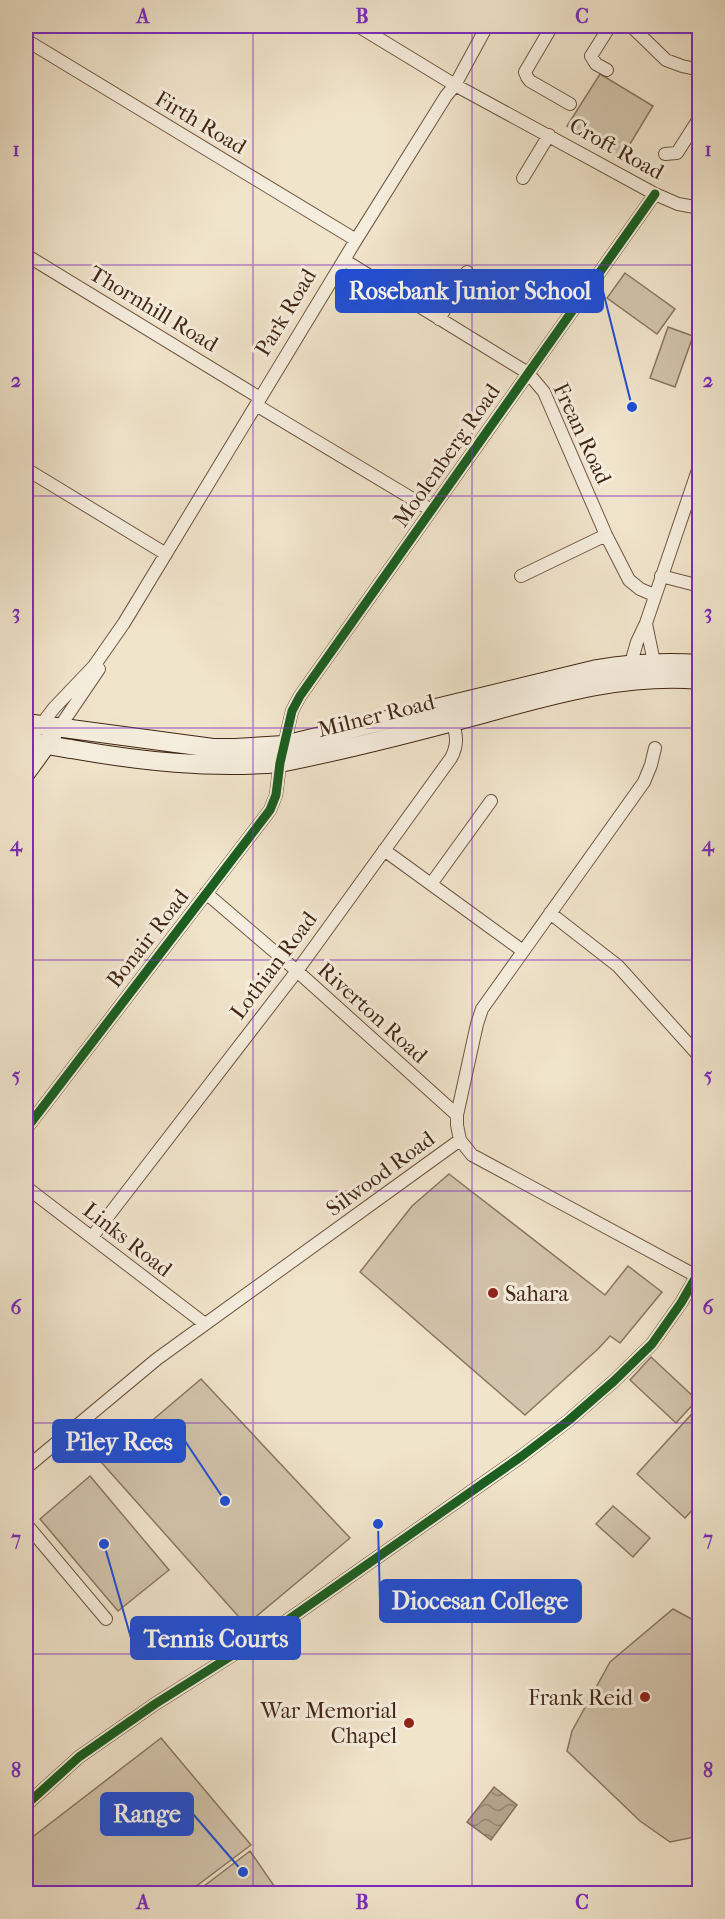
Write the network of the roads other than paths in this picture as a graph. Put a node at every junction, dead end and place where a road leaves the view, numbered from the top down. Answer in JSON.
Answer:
{"nodes":[{"id":1,"x":358,"y":26,"type":"edge"},
{"id":2,"x":487,"y":26,"type":"edge"},
{"id":3,"x":552,"y":26,"type":"edge"},
{"id":4,"x":610,"y":26,"type":"edge"},
{"id":5,"x":631,"y":26,"type":"edge"},
{"id":6,"x":26,"y":40,"type":"edge"},
{"id":7,"x":607,"y":70,"type":"dead end"},
{"id":8,"x":699,"y":70,"type":"edge"},
{"id":9,"x":455,"y":85,"type":"junction"},
{"id":10,"x":570,"y":104,"type":"dead end"},
{"id":11,"x":699,"y":117,"type":"edge"},
{"id":12,"x":549,"y":135,"type":"junction"},
{"id":13,"x":665,"y":154,"type":"dead end"},
{"id":14,"x":523,"y":178,"type":"dead end"},
{"id":15,"x":656,"y":194,"type":"junction"},
{"id":16,"x":699,"y":208,"type":"edge"},
{"id":17,"x":356,"y":240,"type":"junction"},
{"id":18,"x":26,"y":255,"type":"edge"},
{"id":19,"x":344,"y":260,"type":"junction"},
{"id":20,"x":467,"y":272,"type":"dead end"},
{"id":21,"x":439,"y":319,"type":"junction"},
{"id":22,"x":528,"y":373,"type":"junction"},
{"id":23,"x":258,"y":402,"type":"junction"},
{"id":24,"x":699,"y":464,"type":"edge"},
{"id":25,"x":26,"y":468,"type":"edge"},
{"id":26,"x":430,"y":510,"type":"junction"},
{"id":27,"x":606,"y":535,"type":"junction"},
{"id":28,"x":166,"y":554,"type":"junction"},
{"id":29,"x":522,"y":576,"type":"dead end"},
{"id":30,"x":661,"y":576,"type":"junction"},
{"id":31,"x":699,"y":586,"type":"edge"},
{"id":32,"x":654,"y":595,"type":"junction"},
{"id":33,"x":646,"y":622,"type":"junction"},
{"id":34,"x":124,"y":623,"type":"junction"},
{"id":35,"x":654,"y":662,"type":"junction"},
{"id":36,"x":631,"y":663,"type":"junction"},
{"id":37,"x":699,"y":664,"type":"edge"},
{"id":38,"x":699,"y":680,"type":"edge"},
{"id":39,"x":450,"y":714,"type":"junction"},
{"id":40,"x":42,"y":726,"type":"edge"},
{"id":41,"x":32,"y":743,"type":"edge"},
{"id":42,"x":655,"y":748,"type":"dead end"},
{"id":43,"x":282,"y":754,"type":"junction"},
{"id":44,"x":26,"y":773,"type":"edge"},
{"id":45,"x":491,"y":801,"type":"dead end"},
{"id":46,"x":384,"y":850,"type":"junction"},
{"id":47,"x":431,"y":884,"type":"junction"},
{"id":48,"x":206,"y":893,"type":"junction"},
{"id":49,"x":550,"y":913,"type":"junction"},
{"id":50,"x":523,"y":951,"type":"junction"},
{"id":51,"x":297,"y":971,"type":"junction"},
{"id":52,"x":699,"y":1057,"type":"edge"},
{"id":53,"x":457,"y":1115,"type":"junction"},
{"id":54,"x":26,"y":1129,"type":"edge"},
{"id":55,"x":460,"y":1140,"type":"junction"},
{"id":56,"x":26,"y":1187,"type":"edge"},
{"id":57,"x":92,"y":1237,"type":"junction"},
{"id":58,"x":698,"y":1278,"type":"edge"},
{"id":59,"x":205,"y":1324,"type":"junction"},
{"id":60,"x":26,"y":1468,"type":"edge"},
{"id":61,"x":26,"y":1524,"type":"edge"},
{"id":62,"x":106,"y":1619,"type":"dead end"},
{"id":63,"x":26,"y":1805,"type":"edge"}],
"edges":[{"from":1,"to":9,"type":"street","name":"Croft Road"},
{"from":2,"to":9,"type":"street","name":"Park Road"},
{"from":3,"to":10,"type":"street"},
{"from":4,"to":7,"type":"street"},
{"from":5,"to":8,"type":"street"},
{"from":6,"to":17,"type":"street","name":"Firth Road"},
{"from":9,"to":12,"type":"street","name":"Croft Road"},
{"from":9,"to":17,"type":"street","name":"Park Road"},
{"from":11,"to":13,"type":"street"},
{"from":12,"to":14,"type":"street","name":"Croft Road"},
{"from":12,"to":15,"type":"street","name":"Croft Road"},
{"from":15,"to":16,"type":"street","name":"Croft Road"},
{"from":15,"to":22,"type":"street","name":"Moolenberg Road"},
{"from":17,"to":19,"type":"street","name":"Park Road"},
{"from":18,"to":23,"type":"street","name":"Thornhill Road"},
{"from":19,"to":21,"type":"street","name":"Frean Road"},
{"from":19,"to":23,"type":"street","name":"Park Road"},
{"from":20,"to":21,"type":"street"},
{"from":21,"to":22,"type":"street","name":"Frean Road"},
{"from":22,"to":26,"type":"street","name":"Moolenberg Road"},
{"from":22,"to":27,"type":"street","name":"Frean Road"},
{"from":23,"to":26,"type":"street","name":"Thornhill Road"},
{"from":23,"to":28,"type":"street","name":"Park Road"},
{"from":24,"to":30,"type":"street"},
{"from":25,"to":28,"type":"street"},
{"from":26,"to":43,"type":"street","name":"Moolenberg Road"},
{"from":27,"to":29,"type":"street"},
{"from":27,"to":32,"type":"street","name":"Frean Road"},
{"from":28,"to":34,"type":"street","name":"Park Road"},
{"from":30,"to":31,"type":"street"},
{"from":30,"to":32,"type":"street"},
{"from":32,"to":33,"type":"street"},
{"from":33,"to":35,"type":"street"},
{"from":33,"to":36,"type":"street"},
{"from":34,"to":40,"type":"street","name":"Park Road"},
{"from":34,"to":40,"type":"street","name":"Park Road"},
{"from":35,"to":36,"type":"main road","name":"Milner Road"},
{"from":35,"to":37,"type":"main road","name":"Milner Road"},
{"from":36,"to":39,"type":"main road","name":"Milner Road"},
{"from":38,"to":39,"type":"main road","name":"Milner Road"},
{"from":39,"to":43,"type":"main road","name":"Milner Road"},
{"from":39,"to":46,"type":"street","name":"Lothian Road"},
{"from":40,"to":41,"type":"main road","name":"Park Road"},
{"from":40,"to":43,"type":"main road","name":"Milner Road"},
{"from":41,"to":43,"type":"main road","name":"Milner Road"},
{"from":41,"to":44,"type":"main road","name":"Park Road"},
{"from":42,"to":49,"type":"street","name":"Silwood Road"},
{"from":43,"to":48,"type":"street","name":"Bonair Road"},
{"from":45,"to":47,"type":"street"},
{"from":46,"to":47,"type":"street"},
{"from":46,"to":51,"type":"street","name":"Lothian Road"},
{"from":47,"to":50,"type":"street"},
{"from":48,"to":51,"type":"street","name":"Riverton Road"},
{"from":48,"to":54,"type":"street","name":"Bonair Road"},
{"from":49,"to":50,"type":"street","name":"Silwood Road"},
{"from":49,"to":52,"type":"street"},
{"from":50,"to":53,"type":"street","name":"Silwood Road"},
{"from":51,"to":53,"type":"street","name":"Riverton Road"},
{"from":51,"to":57,"type":"street","name":"Lothian Road"},
{"from":53,"to":55,"type":"street","name":"Silwood Road"},
{"from":55,"to":58,"type":"street"},
{"from":55,"to":59,"type":"street","name":"Silwood Road"},
{"from":56,"to":57,"type":"street","name":"Links Road"},
{"from":57,"to":59,"type":"street","name":"Links Road"},
{"from":58,"to":63,"type":"street"},
{"from":59,"to":60,"type":"street","name":"Silwood Road"},
{"from":61,"to":62,"type":"street"}]}
